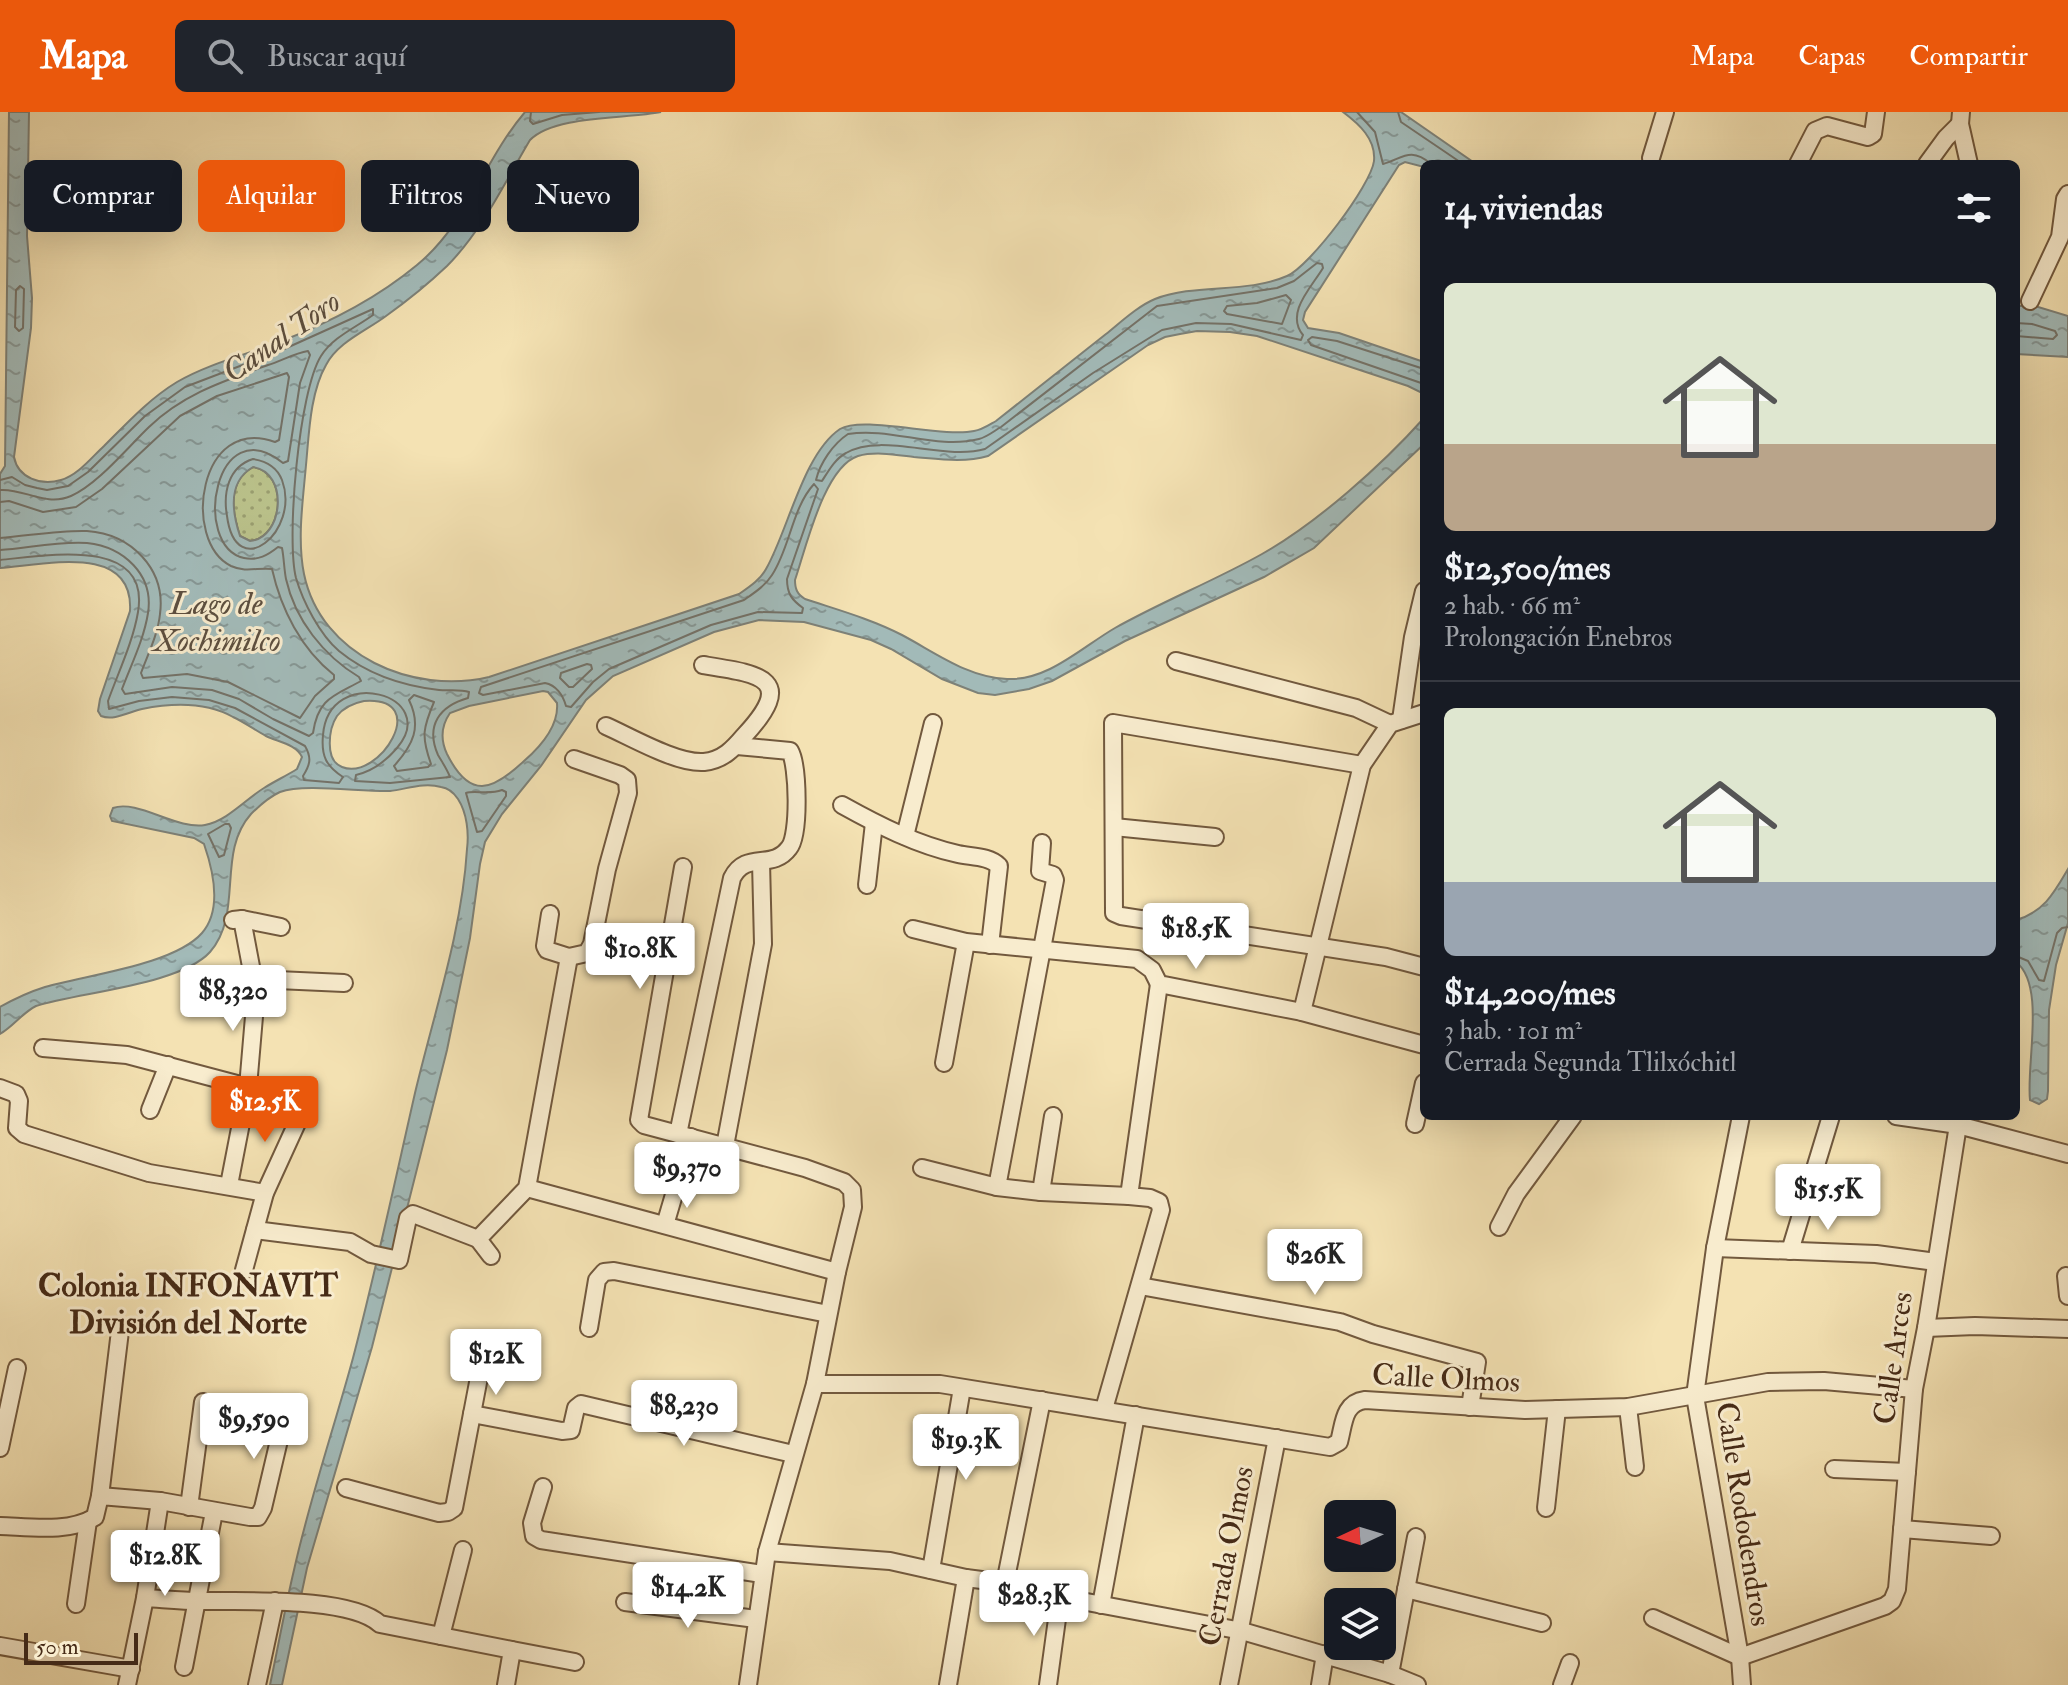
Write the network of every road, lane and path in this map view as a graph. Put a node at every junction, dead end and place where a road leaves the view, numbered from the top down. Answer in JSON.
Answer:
{"nodes":[{"id":1,"x":1665,"y":112,"type":"edge"},
{"id":2,"x":1876,"y":112,"type":"edge"},
{"id":3,"x":1961,"y":118,"type":"edge"},
{"id":4,"x":1651,"y":158,"type":"dead end"},
{"id":5,"x":1800,"y":160,"type":"edge"},
{"id":6,"x":1930,"y":160,"type":"edge"},
{"id":7,"x":1968,"y":160,"type":"edge"},
{"id":8,"x":2068,"y":194,"type":"edge"},
{"id":9,"x":2030,"y":301,"type":"dead end"},
{"id":10,"x":1420,"y":608,"type":"edge"},
{"id":11,"x":1176,"y":661,"type":"dead end"},
{"id":12,"x":703,"y":665,"type":"dead end"},
{"id":13,"x":1420,"y":714,"type":"edge"},
{"id":14,"x":1396,"y":722,"type":"junction"},
{"id":15,"x":933,"y":723,"type":"dead end"},
{"id":16,"x":606,"y":726,"type":"dead end"},
{"id":17,"x":737,"y":746,"type":"junction"},
{"id":18,"x":574,"y":759,"type":"dead end"},
{"id":19,"x":1362,"y":765,"type":"junction"},
{"id":20,"x":842,"y":805,"type":"dead end"},
{"id":21,"x":874,"y":823,"type":"junction"},
{"id":22,"x":1114,"y":827,"type":"junction"},
{"id":23,"x":905,"y":836,"type":"junction"},
{"id":24,"x":1215,"y":837,"type":"dead end"},
{"id":25,"x":1042,"y":843,"type":"dead end"},
{"id":26,"x":761,"y":862,"type":"junction"},
{"id":27,"x":683,"y":867,"type":"dead end"},
{"id":28,"x":867,"y":885,"type":"dead end"},
{"id":29,"x":550,"y":914,"type":"dead end"},
{"id":30,"x":281,"y":927,"type":"dead end"},
{"id":31,"x":913,"y":929,"type":"dead end"},
{"id":32,"x":966,"y":942,"type":"junction"},
{"id":33,"x":990,"y":945,"type":"junction"},
{"id":34,"x":1317,"y":948,"type":"junction"},
{"id":35,"x":1041,"y":950,"type":"junction"},
{"id":36,"x":569,"y":957,"type":"junction"},
{"id":37,"x":1420,"y":966,"type":"edge"},
{"id":38,"x":255,"y":979,"type":"junction"},
{"id":39,"x":344,"y":983,"type":"dead end"},
{"id":40,"x":1159,"y":984,"type":"junction"},
{"id":41,"x":1302,"y":1012,"type":"junction"},
{"id":42,"x":1420,"y":1044,"type":"edge"},
{"id":43,"x":43,"y":1048,"type":"dead end"},
{"id":44,"x":944,"y":1063,"type":"dead end"},
{"id":45,"x":168,"y":1065,"type":"junction"},
{"id":46,"x":248,"y":1087,"type":"junction"},
{"id":47,"x":0,"y":1088,"type":"edge"},
{"id":48,"x":1420,"y":1101,"type":"edge"},
{"id":49,"x":150,"y":1110,"type":"dead end"},
{"id":50,"x":1053,"y":1116,"type":"dead end"},
{"id":51,"x":1570,"y":1120,"type":"edge"},
{"id":52,"x":1740,"y":1120,"type":"edge"},
{"id":53,"x":1830,"y":1120,"type":"edge"},
{"id":54,"x":1924,"y":1120,"type":"edge"},
{"id":55,"x":1415,"y":1124,"type":"dead end"},
{"id":56,"x":1958,"y":1125,"type":"junction"},
{"id":57,"x":684,"y":1136,"type":"junction"},
{"id":58,"x":725,"y":1146,"type":"junction"},
{"id":59,"x":2068,"y":1154,"type":"edge"},
{"id":60,"x":922,"y":1168,"type":"dead end"},
{"id":61,"x":229,"y":1185,"type":"junction"},
{"id":62,"x":997,"y":1187,"type":"junction"},
{"id":63,"x":527,"y":1188,"type":"junction"},
{"id":64,"x":1041,"y":1192,"type":"junction"},
{"id":65,"x":265,"y":1193,"type":"junction"},
{"id":66,"x":1129,"y":1196,"type":"junction"},
{"id":67,"x":665,"y":1225,"type":"junction"},
{"id":68,"x":1499,"y":1227,"type":"dead end"},
{"id":69,"x":255,"y":1230,"type":"junction"},
{"id":70,"x":478,"y":1239,"type":"junction"},
{"id":71,"x":1715,"y":1248,"type":"junction"},
{"id":72,"x":1790,"y":1251,"type":"junction"},
{"id":73,"x":491,"y":1256,"type":"dead end"},
{"id":74,"x":1936,"y":1262,"type":"junction"},
{"id":75,"x":244,"y":1270,"type":"dead end"},
{"id":76,"x":837,"y":1272,"type":"junction"},
{"id":77,"x":2066,"y":1276,"type":"dead end"},
{"id":78,"x":1140,"y":1286,"type":"junction"},
{"id":79,"x":2068,"y":1296,"type":"edge"},
{"id":80,"x":828,"y":1314,"type":"junction"},
{"id":81,"x":589,"y":1328,"type":"dead end"},
{"id":82,"x":1926,"y":1328,"type":"junction"},
{"id":83,"x":2068,"y":1329,"type":"edge"},
{"id":84,"x":120,"y":1331,"type":"dead end"},
{"id":85,"x":17,"y":1368,"type":"dead end"},
{"id":86,"x":480,"y":1372,"type":"dead end"},
{"id":87,"x":815,"y":1384,"type":"junction"},
{"id":88,"x":962,"y":1388,"type":"junction"},
{"id":89,"x":1914,"y":1389,"type":"junction"},
{"id":90,"x":1695,"y":1396,"type":"junction"},
{"id":91,"x":1042,"y":1400,"type":"junction"},
{"id":92,"x":203,"y":1402,"type":"dead end"},
{"id":93,"x":1470,"y":1407,"type":"junction"},
{"id":94,"x":1628,"y":1407,"type":"junction"},
{"id":95,"x":1104,"y":1409,"type":"junction"},
{"id":96,"x":1557,"y":1409,"type":"junction"},
{"id":97,"x":472,"y":1414,"type":"junction"},
{"id":98,"x":1136,"y":1415,"type":"junction"},
{"id":99,"x":284,"y":1419,"type":"dead end"},
{"id":100,"x":1277,"y":1438,"type":"junction"},
{"id":101,"x":0,"y":1448,"type":"edge"},
{"id":102,"x":793,"y":1454,"type":"junction"},
{"id":103,"x":1635,"y":1467,"type":"dead end"},
{"id":104,"x":1834,"y":1469,"type":"dead end"},
{"id":105,"x":1907,"y":1472,"type":"junction"},
{"id":106,"x":543,"y":1487,"type":"dead end"},
{"id":107,"x":346,"y":1488,"type":"dead end"},
{"id":108,"x":100,"y":1496,"type":"junction"},
{"id":109,"x":160,"y":1501,"type":"junction"},
{"id":110,"x":189,"y":1507,"type":"junction"},
{"id":111,"x":1546,"y":1508,"type":"dead end"},
{"id":112,"x":214,"y":1512,"type":"junction"},
{"id":113,"x":88,"y":1521,"type":"junction"},
{"id":114,"x":0,"y":1526,"type":"edge"},
{"id":115,"x":1902,"y":1529,"type":"junction"},
{"id":116,"x":1991,"y":1536,"type":"dead end"},
{"id":117,"x":1416,"y":1537,"type":"dead end"},
{"id":118,"x":463,"y":1550,"type":"dead end"},
{"id":119,"x":767,"y":1552,"type":"junction"},
{"id":120,"x":931,"y":1570,"type":"junction"},
{"id":121,"x":762,"y":1574,"type":"junction"},
{"id":122,"x":966,"y":1578,"type":"junction"},
{"id":123,"x":1005,"y":1583,"type":"junction"},
{"id":124,"x":1406,"y":1589,"type":"junction"},
{"id":125,"x":1060,"y":1597,"type":"junction"},
{"id":126,"x":145,"y":1598,"type":"junction"},
{"id":127,"x":196,"y":1601,"type":"junction"},
{"id":128,"x":278,"y":1601,"type":"junction"},
{"id":129,"x":625,"y":1602,"type":"dead end"},
{"id":130,"x":76,"y":1604,"type":"dead end"},
{"id":131,"x":1101,"y":1605,"type":"junction"},
{"id":132,"x":1653,"y":1618,"type":"dead end"},
{"id":133,"x":756,"y":1619,"type":"junction"},
{"id":134,"x":1542,"y":1623,"type":"dead end"},
{"id":135,"x":1242,"y":1631,"type":"junction"},
{"id":136,"x":441,"y":1636,"type":"junction"},
{"id":137,"x":0,"y":1646,"type":"edge"},
{"id":138,"x":512,"y":1650,"type":"junction"},
{"id":139,"x":1324,"y":1654,"type":"edge"},
{"id":140,"x":1740,"y":1657,"type":"junction"},
{"id":141,"x":1324,"y":1660,"type":"edge"},
{"id":142,"x":1344,"y":1660,"type":"edge"},
{"id":143,"x":575,"y":1662,"type":"dead end"},
{"id":144,"x":1570,"y":1663,"type":"dead end"},
{"id":145,"x":184,"y":1667,"type":"dead end"},
{"id":146,"x":1390,"y":1674,"type":"junction"},
{"id":147,"x":129,"y":1677,"type":"edge"},
{"id":148,"x":257,"y":1685,"type":"edge"},
{"id":149,"x":506,"y":1685,"type":"edge"},
{"id":150,"x":748,"y":1685,"type":"edge"},
{"id":151,"x":948,"y":1685,"type":"edge"},
{"id":152,"x":1048,"y":1685,"type":"edge"},
{"id":153,"x":1229,"y":1685,"type":"edge"},
{"id":154,"x":1320,"y":1685,"type":"edge"},
{"id":155,"x":1417,"y":1685,"type":"edge"},
{"id":156,"x":1562,"y":1685,"type":"edge"},
{"id":157,"x":1742,"y":1685,"type":"edge"}],
"edges":[{"from":1,"to":4,"type":"street"},
{"from":2,"to":5,"type":"street"},
{"from":3,"to":6,"type":"street"},
{"from":3,"to":7,"type":"street"},
{"from":8,"to":9,"type":"street"},
{"from":10,"to":14,"type":"street"},
{"from":11,"to":14,"type":"street"},
{"from":12,"to":17,"type":"street"},
{"from":13,"to":14,"type":"street"},
{"from":14,"to":19,"type":"street"},
{"from":15,"to":23,"type":"street"},
{"from":16,"to":17,"type":"street"},
{"from":17,"to":26,"type":"street"},
{"from":18,"to":36,"type":"street"},
{"from":19,"to":22,"type":"street"},
{"from":19,"to":34,"type":"street"},
{"from":20,"to":21,"type":"street"},
{"from":21,"to":23,"type":"street"},
{"from":21,"to":28,"type":"street"},
{"from":22,"to":24,"type":"street"},
{"from":22,"to":34,"type":"street"},
{"from":23,"to":33,"type":"street"},
{"from":25,"to":35,"type":"street"},
{"from":26,"to":57,"type":"street"},
{"from":26,"to":58,"type":"street"},
{"from":27,"to":57,"type":"street"},
{"from":29,"to":36,"type":"street"},
{"from":30,"to":38,"type":"street"},
{"from":31,"to":32,"type":"street"},
{"from":32,"to":33,"type":"street"},
{"from":32,"to":44,"type":"street"},
{"from":33,"to":35,"type":"street"},
{"from":34,"to":37,"type":"street"},
{"from":34,"to":41,"type":"street"},
{"from":35,"to":40,"type":"street"},
{"from":35,"to":62,"type":"street"},
{"from":36,"to":63,"type":"street"},
{"from":38,"to":39,"type":"street"},
{"from":38,"to":46,"type":"street"},
{"from":40,"to":41,"type":"street"},
{"from":40,"to":66,"type":"street"},
{"from":41,"to":42,"type":"street"},
{"from":43,"to":45,"type":"street"},
{"from":45,"to":46,"type":"street"},
{"from":45,"to":49,"type":"street"},
{"from":46,"to":61,"type":"street"},
{"from":46,"to":65,"type":"street"},
{"from":47,"to":61,"type":"street"},
{"from":48,"to":55,"type":"street"},
{"from":50,"to":64,"type":"street"},
{"from":51,"to":68,"type":"street"},
{"from":52,"to":71,"type":"street","name":"Calle Rododendros"},
{"from":53,"to":72,"type":"street"},
{"from":54,"to":56,"type":"street"},
{"from":56,"to":59,"type":"street"},
{"from":56,"to":74,"type":"street","name":"Calle Arces"},
{"from":57,"to":58,"type":"street"},
{"from":57,"to":67,"type":"street"},
{"from":58,"to":76,"type":"street"},
{"from":60,"to":62,"type":"street"},
{"from":61,"to":65,"type":"street"},
{"from":62,"to":64,"type":"street"},
{"from":63,"to":67,"type":"street"},
{"from":63,"to":70,"type":"street"},
{"from":64,"to":66,"type":"street"},
{"from":65,"to":69,"type":"street"},
{"from":66,"to":78,"type":"street"},
{"from":67,"to":76,"type":"street"},
{"from":69,"to":70,"type":"street"},
{"from":69,"to":75,"type":"street"},
{"from":70,"to":73,"type":"street"},
{"from":71,"to":72,"type":"street"},
{"from":71,"to":90,"type":"street","name":"Calle Rododendros"},
{"from":72,"to":74,"type":"street"},
{"from":74,"to":82,"type":"street","name":"Calle Arces"},
{"from":76,"to":80,"type":"street"},
{"from":77,"to":79,"type":"street"},
{"from":78,"to":93,"type":"street"},
{"from":78,"to":95,"type":"street"},
{"from":80,"to":81,"type":"street"},
{"from":80,"to":87,"type":"street"},
{"from":82,"to":83,"type":"street"},
{"from":82,"to":89,"type":"street","name":"Calle Arces"},
{"from":84,"to":108,"type":"street"},
{"from":85,"to":101,"type":"street"},
{"from":86,"to":97,"type":"street"},
{"from":87,"to":88,"type":"street","name":"Calle Olmos"},
{"from":87,"to":102,"type":"street"},
{"from":88,"to":91,"type":"street","name":"Calle Olmos"},
{"from":88,"to":120,"type":"street"},
{"from":89,"to":90,"type":"street","name":"Calle Olmos"},
{"from":89,"to":105,"type":"street","name":"Calle Arces"},
{"from":90,"to":94,"type":"street","name":"Calle Olmos"},
{"from":90,"to":140,"type":"street","name":"Calle Rododendros"},
{"from":91,"to":95,"type":"street","name":"Calle Olmos"},
{"from":91,"to":123,"type":"street"},
{"from":92,"to":110,"type":"street"},
{"from":93,"to":96,"type":"street","name":"Calle Olmos"},
{"from":93,"to":100,"type":"street","name":"Calle Olmos"},
{"from":94,"to":96,"type":"street","name":"Calle Olmos"},
{"from":94,"to":103,"type":"street"},
{"from":95,"to":98,"type":"street","name":"Calle Olmos"},
{"from":96,"to":111,"type":"street"},
{"from":97,"to":102,"type":"street"},
{"from":97,"to":107,"type":"street"},
{"from":98,"to":100,"type":"street","name":"Calle Olmos"},
{"from":98,"to":131,"type":"street"},
{"from":99,"to":112,"type":"street"},
{"from":100,"to":135,"type":"street","name":"Cerrada Olmos"},
{"from":102,"to":119,"type":"street"},
{"from":104,"to":105,"type":"street"},
{"from":105,"to":115,"type":"street","name":"Calle Arces"},
{"from":106,"to":121,"type":"street"},
{"from":108,"to":109,"type":"street"},
{"from":108,"to":113,"type":"street"},
{"from":109,"to":110,"type":"street"},
{"from":109,"to":126,"type":"street"},
{"from":110,"to":112,"type":"street"},
{"from":112,"to":127,"type":"street"},
{"from":113,"to":114,"type":"street"},
{"from":113,"to":130,"type":"street"},
{"from":115,"to":116,"type":"street"},
{"from":115,"to":140,"type":"street","name":"Calle Arces"},
{"from":117,"to":124,"type":"street"},
{"from":118,"to":136,"type":"street"},
{"from":119,"to":120,"type":"street"},
{"from":119,"to":121,"type":"street"},
{"from":120,"to":122,"type":"street"},
{"from":121,"to":133,"type":"street"},
{"from":122,"to":123,"type":"street"},
{"from":122,"to":151,"type":"street"},
{"from":123,"to":125,"type":"street"},
{"from":124,"to":134,"type":"street"},
{"from":124,"to":146,"type":"street"},
{"from":125,"to":131,"type":"street"},
{"from":125,"to":152,"type":"street"},
{"from":126,"to":127,"type":"street"},
{"from":126,"to":147,"type":"street"},
{"from":127,"to":128,"type":"street"},
{"from":127,"to":145,"type":"street"},
{"from":128,"to":136,"type":"street"},
{"from":128,"to":148,"type":"street"},
{"from":129,"to":133,"type":"street"},
{"from":131,"to":135,"type":"street"},
{"from":132,"to":140,"type":"street"},
{"from":133,"to":150,"type":"street"},
{"from":135,"to":139,"type":"street"},
{"from":135,"to":153,"type":"street","name":"Cerrada Olmos"},
{"from":136,"to":138,"type":"street"},
{"from":137,"to":147,"type":"street"},
{"from":138,"to":143,"type":"street"},
{"from":138,"to":149,"type":"street"},
{"from":140,"to":157,"type":"street","name":"Calle Rododendros"},
{"from":141,"to":154,"type":"street"},
{"from":142,"to":146,"type":"street"},
{"from":144,"to":156,"type":"street"},
{"from":146,"to":155,"type":"street"}]}
